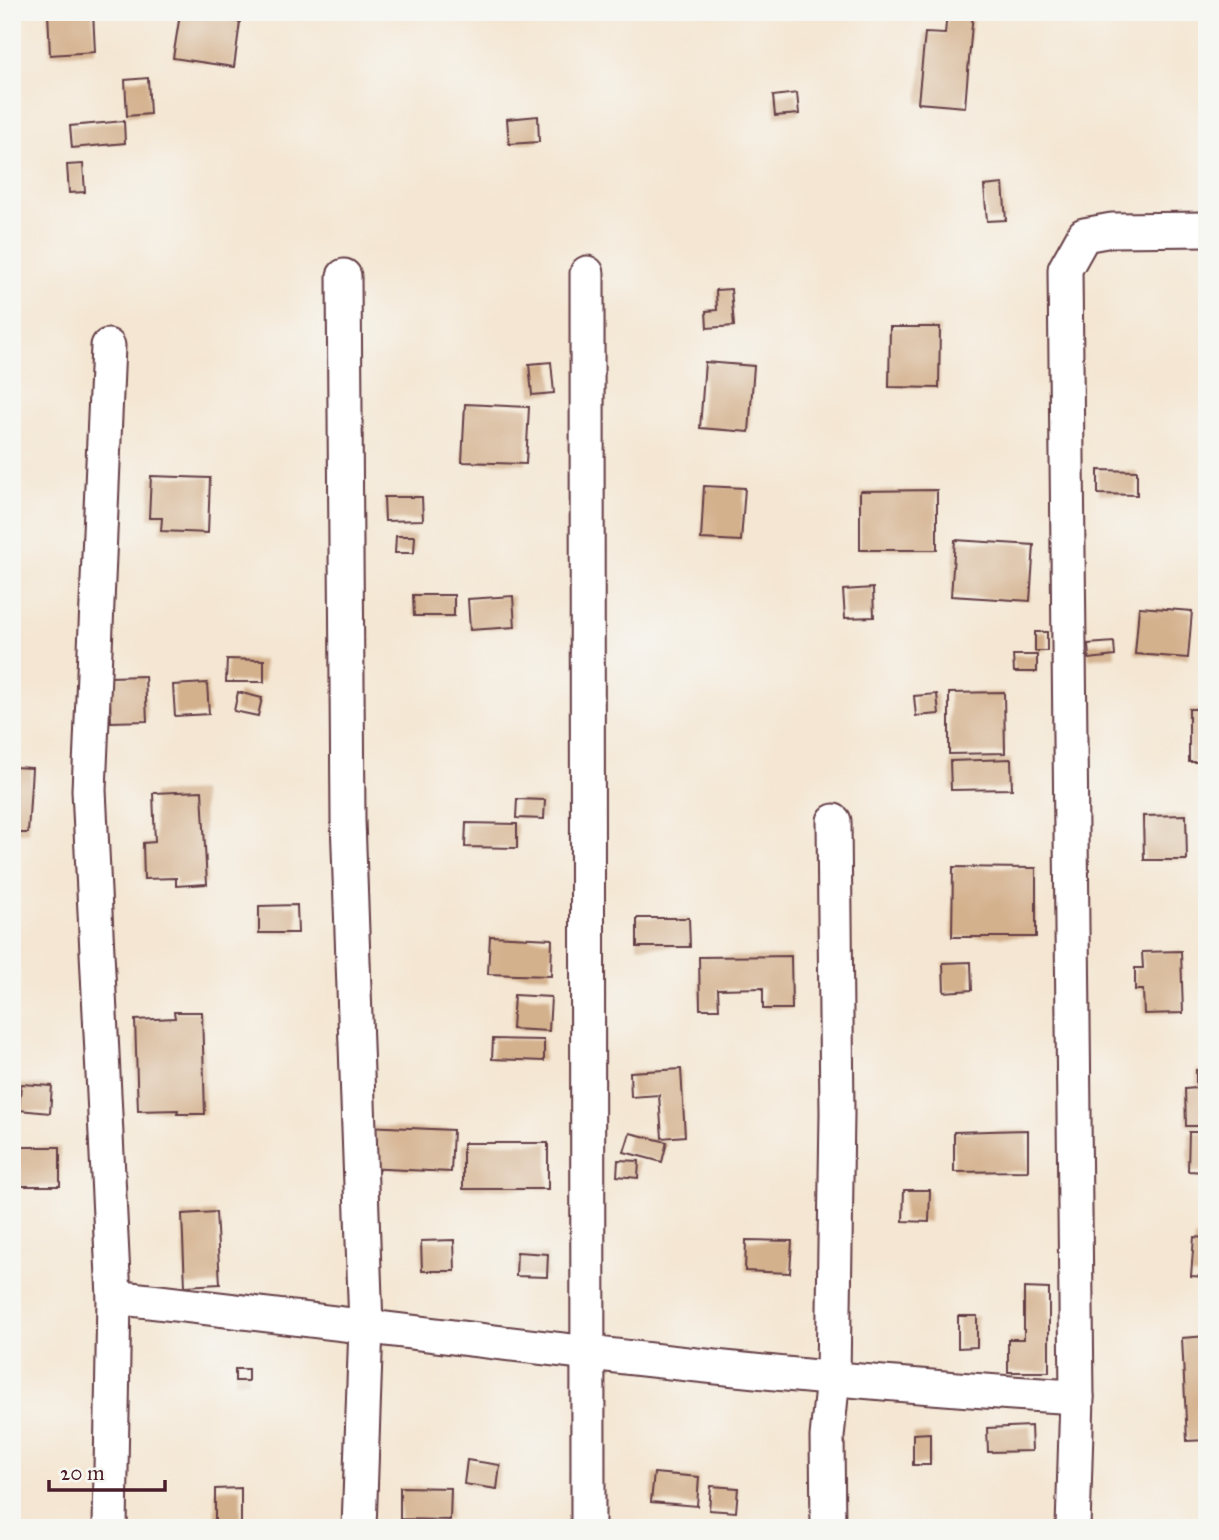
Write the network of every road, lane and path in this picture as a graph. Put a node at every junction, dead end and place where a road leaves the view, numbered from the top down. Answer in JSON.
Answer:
{"nodes":[{"id":1,"x":1207,"y":229,"type":"edge"},
{"id":2,"x":587,"y":273,"type":"dead end"},
{"id":3,"x":344,"y":276,"type":"dead end"},
{"id":4,"x":108,"y":346,"type":"dead end"},
{"id":5,"x":834,"y":821,"type":"dead end"},
{"id":6,"x":114,"y":1297,"type":"junction"},
{"id":7,"x":366,"y":1326,"type":"junction"},
{"id":8,"x":590,"y":1355,"type":"junction"},
{"id":9,"x":833,"y":1377,"type":"junction"},
{"id":10,"x":1077,"y":1397,"type":"junction"},
{"id":11,"x":110,"y":1528,"type":"edge"},
{"id":12,"x":359,"y":1528,"type":"edge"},
{"id":13,"x":587,"y":1528,"type":"edge"},
{"id":14,"x":828,"y":1528,"type":"edge"},
{"id":15,"x":1073,"y":1528,"type":"edge"}],
"edges":[{"from":1,"to":10,"type":"street"},
{"from":2,"to":8,"type":"street"},
{"from":3,"to":7,"type":"street"},
{"from":4,"to":6,"type":"street"},
{"from":5,"to":9,"type":"street"},
{"from":6,"to":7,"type":"street"},
{"from":6,"to":11,"type":"street"},
{"from":7,"to":8,"type":"street"},
{"from":7,"to":12,"type":"street"},
{"from":8,"to":9,"type":"street"},
{"from":8,"to":13,"type":"street"},
{"from":9,"to":10,"type":"street"},
{"from":9,"to":14,"type":"street"},
{"from":10,"to":15,"type":"street"}]}
